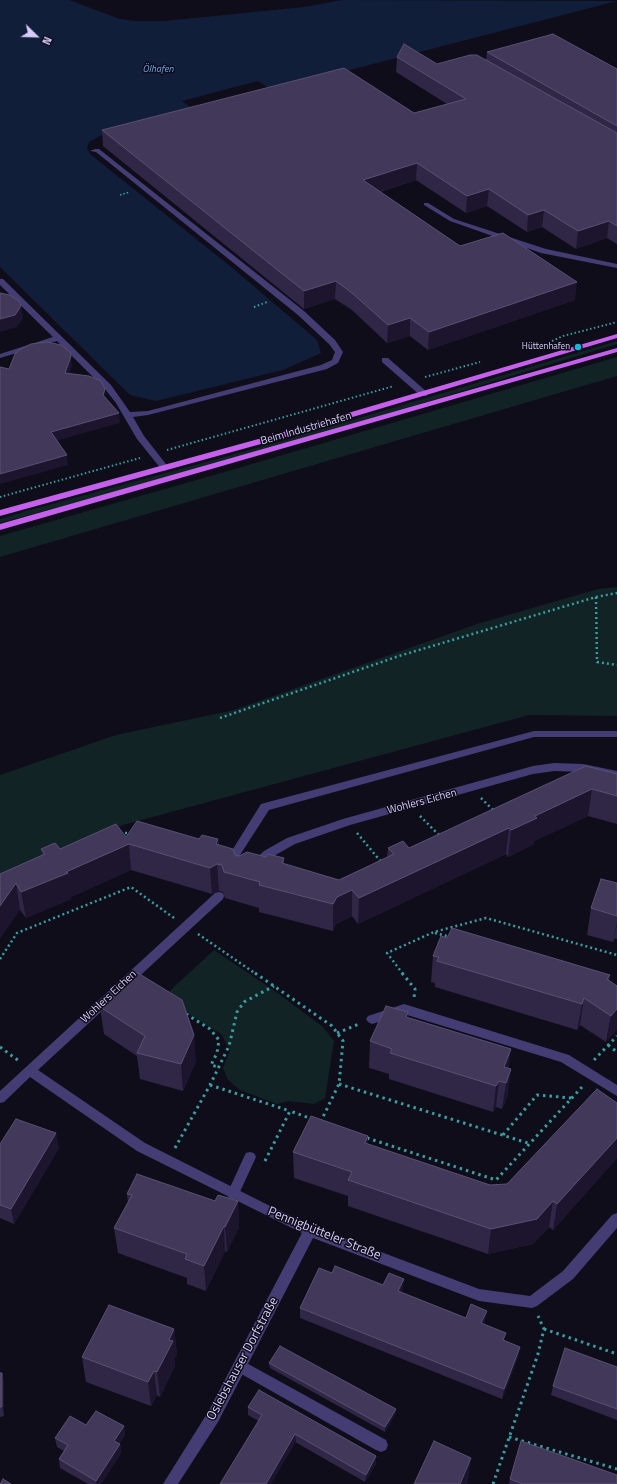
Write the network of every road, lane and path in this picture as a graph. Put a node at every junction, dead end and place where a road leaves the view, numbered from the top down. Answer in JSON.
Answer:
{"nodes":[{"id":1,"x":92,"y":151,"type":"dead end"},
{"id":2,"x":426,"y":204,"type":"dead end"},
{"id":3,"x":617,"y":266,"type":"edge"},
{"id":4,"x":0,"y":281,"type":"edge"},
{"id":5,"x":268,"y":302,"type":"dead end"},
{"id":6,"x":254,"y":307,"type":"dead end"},
{"id":7,"x":617,"y":322,"type":"edge"},
{"id":8,"x":617,"y":336,"type":"edge"},
{"id":9,"x":58,"y":338,"type":"junction"},
{"id":10,"x":550,"y":342,"type":"dead end"},
{"id":11,"x":617,"y":350,"type":"edge"},
{"id":12,"x":0,"y":356,"type":"edge"},
{"id":13,"x":386,"y":360,"type":"dead end"},
{"id":14,"x":484,"y":361,"type":"dead end"},
{"id":15,"x":409,"y":382,"type":"junction"},
{"id":16,"x":424,"y":394,"type":"junction"},
{"id":17,"x":127,"y":415,"type":"junction"},
{"id":18,"x":153,"y":454,"type":"junction"},
{"id":19,"x":165,"y":468,"type":"junction"},
{"id":20,"x":0,"y":497,"type":"edge"},
{"id":21,"x":0,"y":513,"type":"edge"},
{"id":22,"x":0,"y":528,"type":"edge"},
{"id":23,"x":617,"y":593,"type":"edge"},
{"id":24,"x":596,"y":597,"type":"junction"},
{"id":25,"x":617,"y":665,"type":"edge"},
{"id":26,"x":220,"y":718,"type":"dead end"},
{"id":27,"x":617,"y":734,"type":"edge"},
{"id":28,"x":617,"y":775,"type":"edge"},
{"id":29,"x":472,"y":788,"type":"junction"},
{"id":30,"x":409,"y":805,"type":"junction"},
{"id":31,"x":489,"y":816,"type":"edge"},
{"id":32,"x":347,"y":822,"type":"junction"},
{"id":33,"x":135,"y":832,"type":"edge"},
{"id":34,"x":117,"y":834,"type":"edge"},
{"id":35,"x":434,"y":842,"type":"edge"},
{"id":36,"x":256,"y":863,"type":"junction"},
{"id":37,"x":377,"y":868,"type":"edge"},
{"id":38,"x":245,"y":872,"type":"edge"},
{"id":39,"x":219,"y":896,"type":"dead end"},
{"id":40,"x":185,"y":926,"type":"junction"},
{"id":41,"x":434,"y":932,"type":"junction"},
{"id":42,"x":457,"y":939,"type":"edge"},
{"id":43,"x":617,"y":955,"type":"edge"},
{"id":44,"x":0,"y":959,"type":"edge"},
{"id":45,"x":274,"y":986,"type":"junction"},
{"id":46,"x":413,"y":1012,"type":"junction"},
{"id":47,"x":185,"y":1014,"type":"edge"},
{"id":48,"x":372,"y":1019,"type":"joint"},
{"id":49,"x":337,"y":1033,"type":"junction"},
{"id":50,"x":617,"y":1036,"type":"edge"},
{"id":51,"x":608,"y":1045,"type":"junction"},
{"id":52,"x":0,"y":1047,"type":"edge"},
{"id":53,"x":617,"y":1052,"type":"edge"},
{"id":54,"x":218,"y":1067,"type":"junction"},
{"id":55,"x":29,"y":1070,"type":"junction"},
{"id":56,"x":589,"y":1072,"type":"junction"},
{"id":57,"x":339,"y":1084,"type":"junction"},
{"id":58,"x":210,"y":1085,"type":"junction"},
{"id":59,"x":617,"y":1091,"type":"edge"},
{"id":60,"x":0,"y":1098,"type":"edge"},
{"id":61,"x":572,"y":1098,"type":"junction"},
{"id":62,"x":290,"y":1111,"type":"junction"},
{"id":63,"x":320,"y":1123,"type":"junction"},
{"id":64,"x":328,"y":1125,"type":"edge"},
{"id":65,"x":503,"y":1135,"type":"junction"},
{"id":66,"x":364,"y":1137,"type":"edge"},
{"id":67,"x":531,"y":1144,"type":"junction"},
{"id":68,"x":250,"y":1157,"type":"dead end"},
{"id":69,"x":168,"y":1160,"type":"junction"},
{"id":70,"x":263,"y":1166,"type":"dead end"},
{"id":71,"x":233,"y":1194,"type":"junction"},
{"id":72,"x":617,"y":1219,"type":"edge"},
{"id":73,"x":310,"y":1231,"type":"junction"},
{"id":74,"x":532,"y":1302,"type":"junction"},
{"id":75,"x":544,"y":1329,"type":"junction"},
{"id":76,"x":617,"y":1354,"type":"edge"},
{"id":77,"x":241,"y":1366,"type":"junction"},
{"id":78,"x":509,"y":1437,"type":"junction"},
{"id":79,"x":381,"y":1445,"type":"dead end"},
{"id":80,"x":617,"y":1469,"type":"edge"},
{"id":81,"x":170,"y":1484,"type":"edge"},
{"id":82,"x":493,"y":1484,"type":"edge"}],
"edges":[{"from":1,"to":17,"type":"street"},
{"from":2,"to":3,"type":"street"},
{"from":4,"to":9,"type":"street"},
{"from":5,"to":6,"type":"path"},
{"from":7,"to":10,"type":"path"},
{"from":8,"to":16,"type":"main road","name":"Beim Industriehafen"},
{"from":9,"to":12,"type":"street"},
{"from":9,"to":17,"type":"street"},
{"from":11,"to":22,"type":"main road","name":"Beim Industriehafen"},
{"from":13,"to":15,"type":"street"},
{"from":14,"to":15,"type":"path"},
{"from":15,"to":16,"type":"street"},
{"from":15,"to":18,"type":"path"},
{"from":16,"to":19,"type":"main road","name":"Beim Industriehafen"},
{"from":17,"to":18,"type":"street"},
{"from":18,"to":19,"type":"street"},
{"from":18,"to":20,"type":"path"},
{"from":19,"to":21,"type":"main road","name":"Beim Industriehafen"},
{"from":23,"to":24,"type":"path"},
{"from":24,"to":25,"type":"path"},
{"from":24,"to":26,"type":"path"},
{"from":27,"to":36,"type":"street"},
{"from":28,"to":29,"type":"street","name":"Wohlers Eichen"},
{"from":29,"to":30,"type":"street","name":"Wohlers Eichen"},
{"from":29,"to":31,"type":"path"},
{"from":30,"to":32,"type":"street","name":"Wohlers Eichen"},
{"from":30,"to":35,"type":"path"},
{"from":32,"to":36,"type":"street","name":"Wohlers Eichen"},
{"from":32,"to":37,"type":"path"},
{"from":33,"to":34,"type":"path"},
{"from":36,"to":38,"type":"street","name":"Wohlers Eichen"},
{"from":39,"to":40,"type":"street","name":"Wohlers Eichen"},
{"from":40,"to":44,"type":"path"},
{"from":40,"to":45,"type":"path"},
{"from":40,"to":55,"type":"street","name":"Wohlers Eichen"},
{"from":41,"to":42,"type":"path"},
{"from":41,"to":43,"type":"path"},
{"from":41,"to":46,"type":"path"},
{"from":45,"to":49,"type":"path"},
{"from":45,"to":54,"type":"path"},
{"from":46,"to":48,"type":"street"},
{"from":46,"to":56,"type":"street"},
{"from":47,"to":54,"type":"path"},
{"from":48,"to":49,"type":"path"},
{"from":49,"to":57,"type":"path"},
{"from":50,"to":51,"type":"path"},
{"from":51,"to":53,"type":"path"},
{"from":51,"to":56,"type":"path"},
{"from":52,"to":55,"type":"path"},
{"from":54,"to":58,"type":"path"},
{"from":55,"to":60,"type":"street","name":"Wohlers Eichen"},
{"from":55,"to":69,"type":"street","name":"Pennigbütteler Straße"},
{"from":56,"to":59,"type":"street"},
{"from":56,"to":61,"type":"path"},
{"from":57,"to":63,"type":"path"},
{"from":57,"to":65,"type":"path"},
{"from":58,"to":62,"type":"path"},
{"from":58,"to":69,"type":"path"},
{"from":61,"to":65,"type":"path"},
{"from":61,"to":67,"type":"path"},
{"from":62,"to":63,"type":"path"},
{"from":62,"to":70,"type":"path"},
{"from":63,"to":64,"type":"path"},
{"from":65,"to":67,"type":"path"},
{"from":66,"to":67,"type":"path"},
{"from":68,"to":71,"type":"street"},
{"from":69,"to":71,"type":"street","name":"Pennigbütteler Straße"},
{"from":71,"to":73,"type":"street","name":"Pennigbütteler Straße"},
{"from":72,"to":74,"type":"street"},
{"from":73,"to":74,"type":"street","name":"Pennigbütteler Straße"},
{"from":73,"to":77,"type":"street","name":"Oslebshauser Dorfstraße"},
{"from":74,"to":75,"type":"path"},
{"from":75,"to":76,"type":"path"},
{"from":75,"to":78,"type":"path"},
{"from":77,"to":79,"type":"street"},
{"from":77,"to":81,"type":"street","name":"Oslebshauser Dorfstraße"},
{"from":78,"to":80,"type":"path"},
{"from":78,"to":82,"type":"path"}]}
